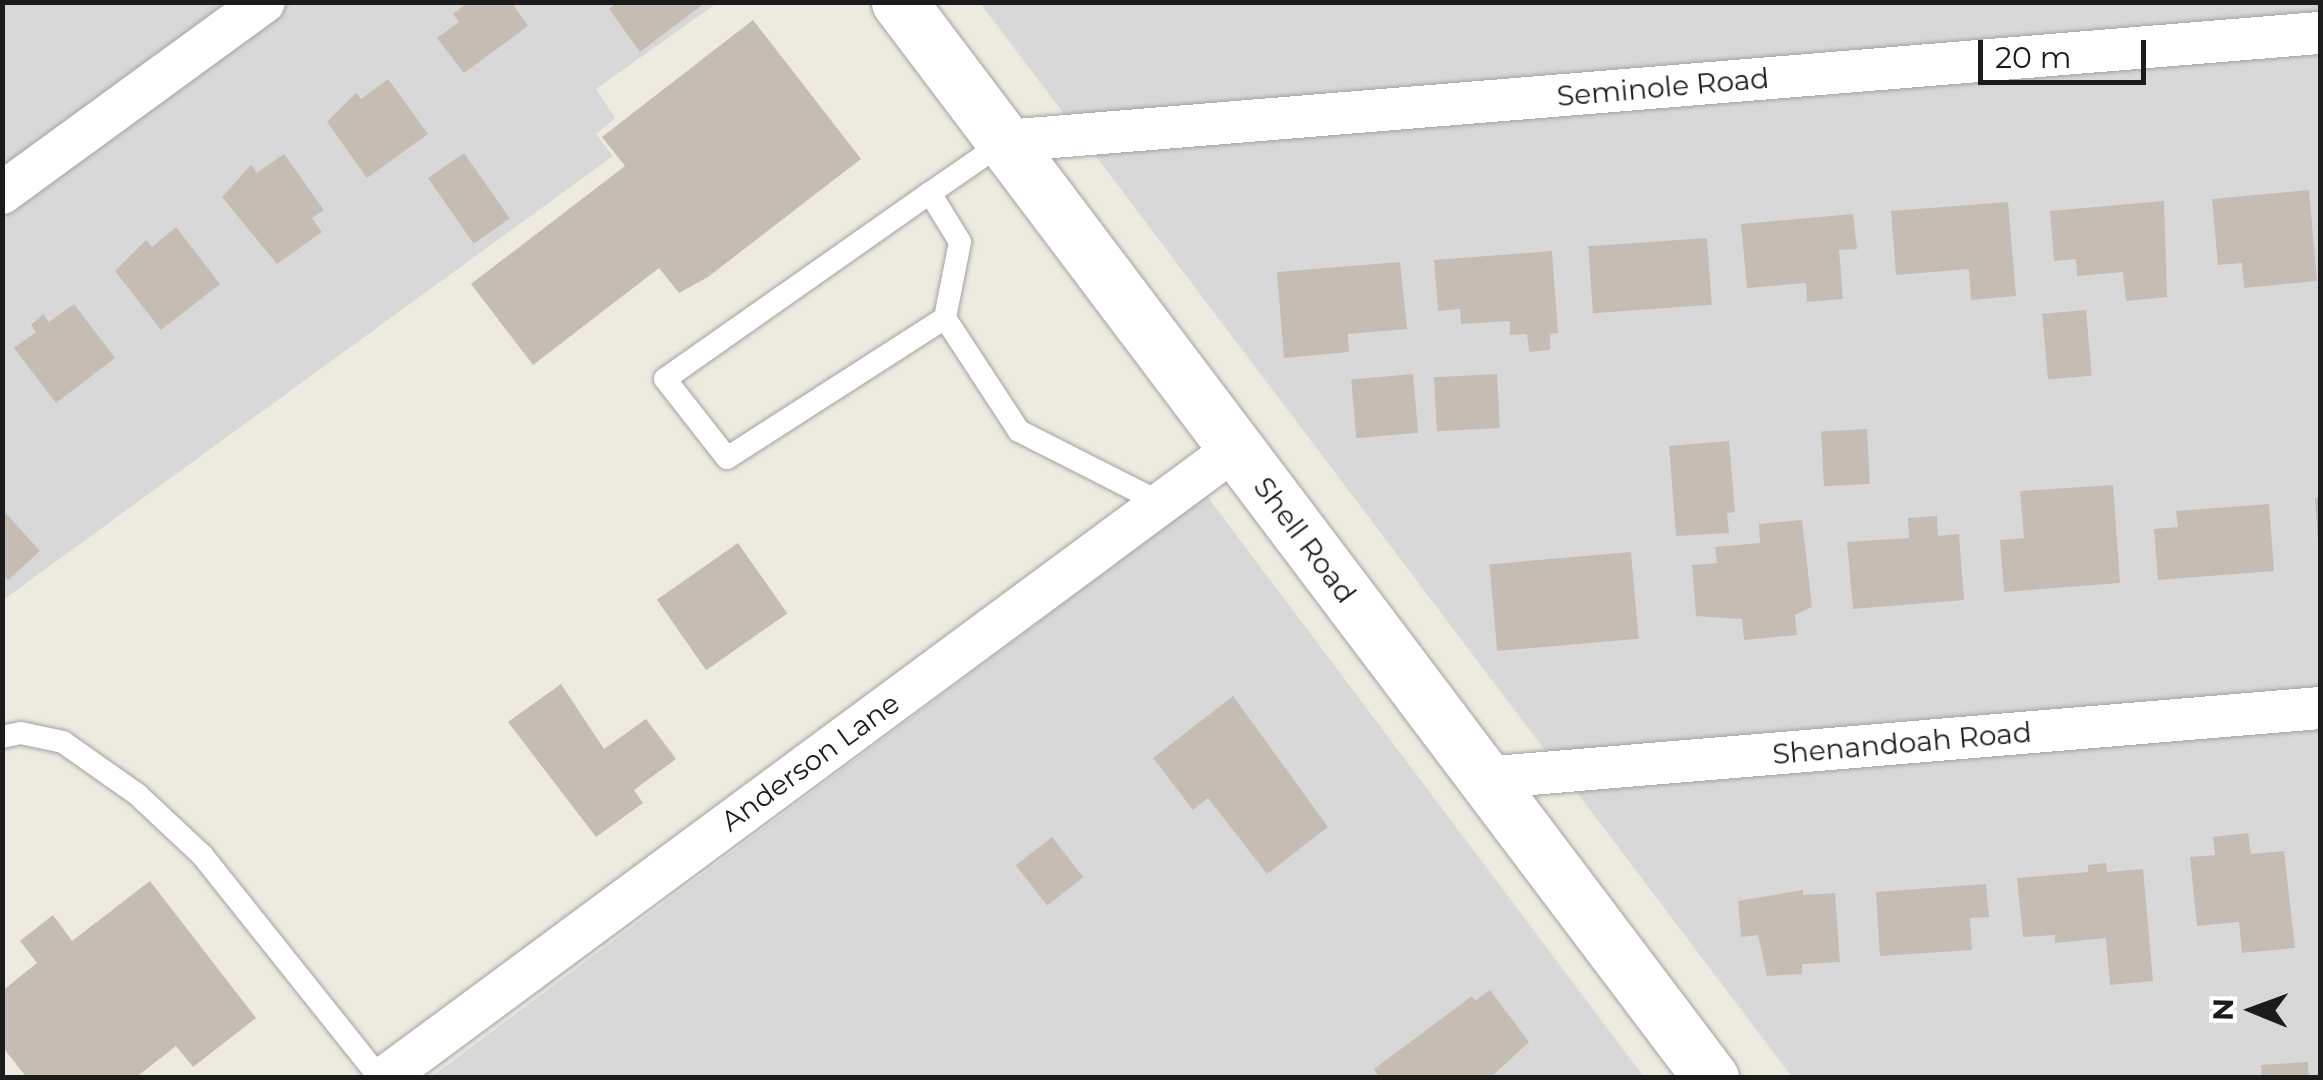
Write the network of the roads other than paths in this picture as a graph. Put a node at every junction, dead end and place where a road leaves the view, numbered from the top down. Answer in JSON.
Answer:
{"nodes":[{"id":1,"x":264,"y":2,"type":"edge"},
{"id":2,"x":900,"y":2,"type":"edge"},
{"id":3,"x":2320,"y":33,"type":"edge"},
{"id":4,"x":1005,"y":142,"type":"junction"},
{"id":5,"x":2,"y":193,"type":"edge"},
{"id":6,"x":930,"y":193,"type":"junction"},
{"id":7,"x":945,"y":318,"type":"junction"},
{"id":8,"x":1236,"y":448,"type":"junction"},
{"id":9,"x":1161,"y":503,"type":"junction"},
{"id":10,"x":2320,"y":708,"type":"edge"},
{"id":11,"x":2,"y":737,"type":"edge"},
{"id":12,"x":1483,"y":778,"type":"junction"},
{"id":13,"x":382,"y":1078,"type":"edge"},
{"id":14,"x":1711,"y":1078,"type":"edge"}],
"edges":[{"from":1,"to":5,"type":"street"},
{"from":2,"to":4,"type":"street","name":"Shell Road"},
{"from":3,"to":4,"type":"street","name":"Seminole Road"},
{"from":4,"to":6,"type":"lane"},
{"from":4,"to":8,"type":"street","name":"Shell Road"},
{"from":6,"to":7,"type":"lane"},
{"from":6,"to":7,"type":"lane"},
{"from":7,"to":9,"type":"lane"},
{"from":8,"to":9,"type":"street","name":"Anderson Lane"},
{"from":8,"to":12,"type":"street","name":"Shell Road"},
{"from":9,"to":13,"type":"street","name":"Anderson Lane"},
{"from":10,"to":12,"type":"street","name":"Shenandoah Road"},
{"from":11,"to":13,"type":"lane"},
{"from":12,"to":14,"type":"street","name":"Shell Road"}]}
